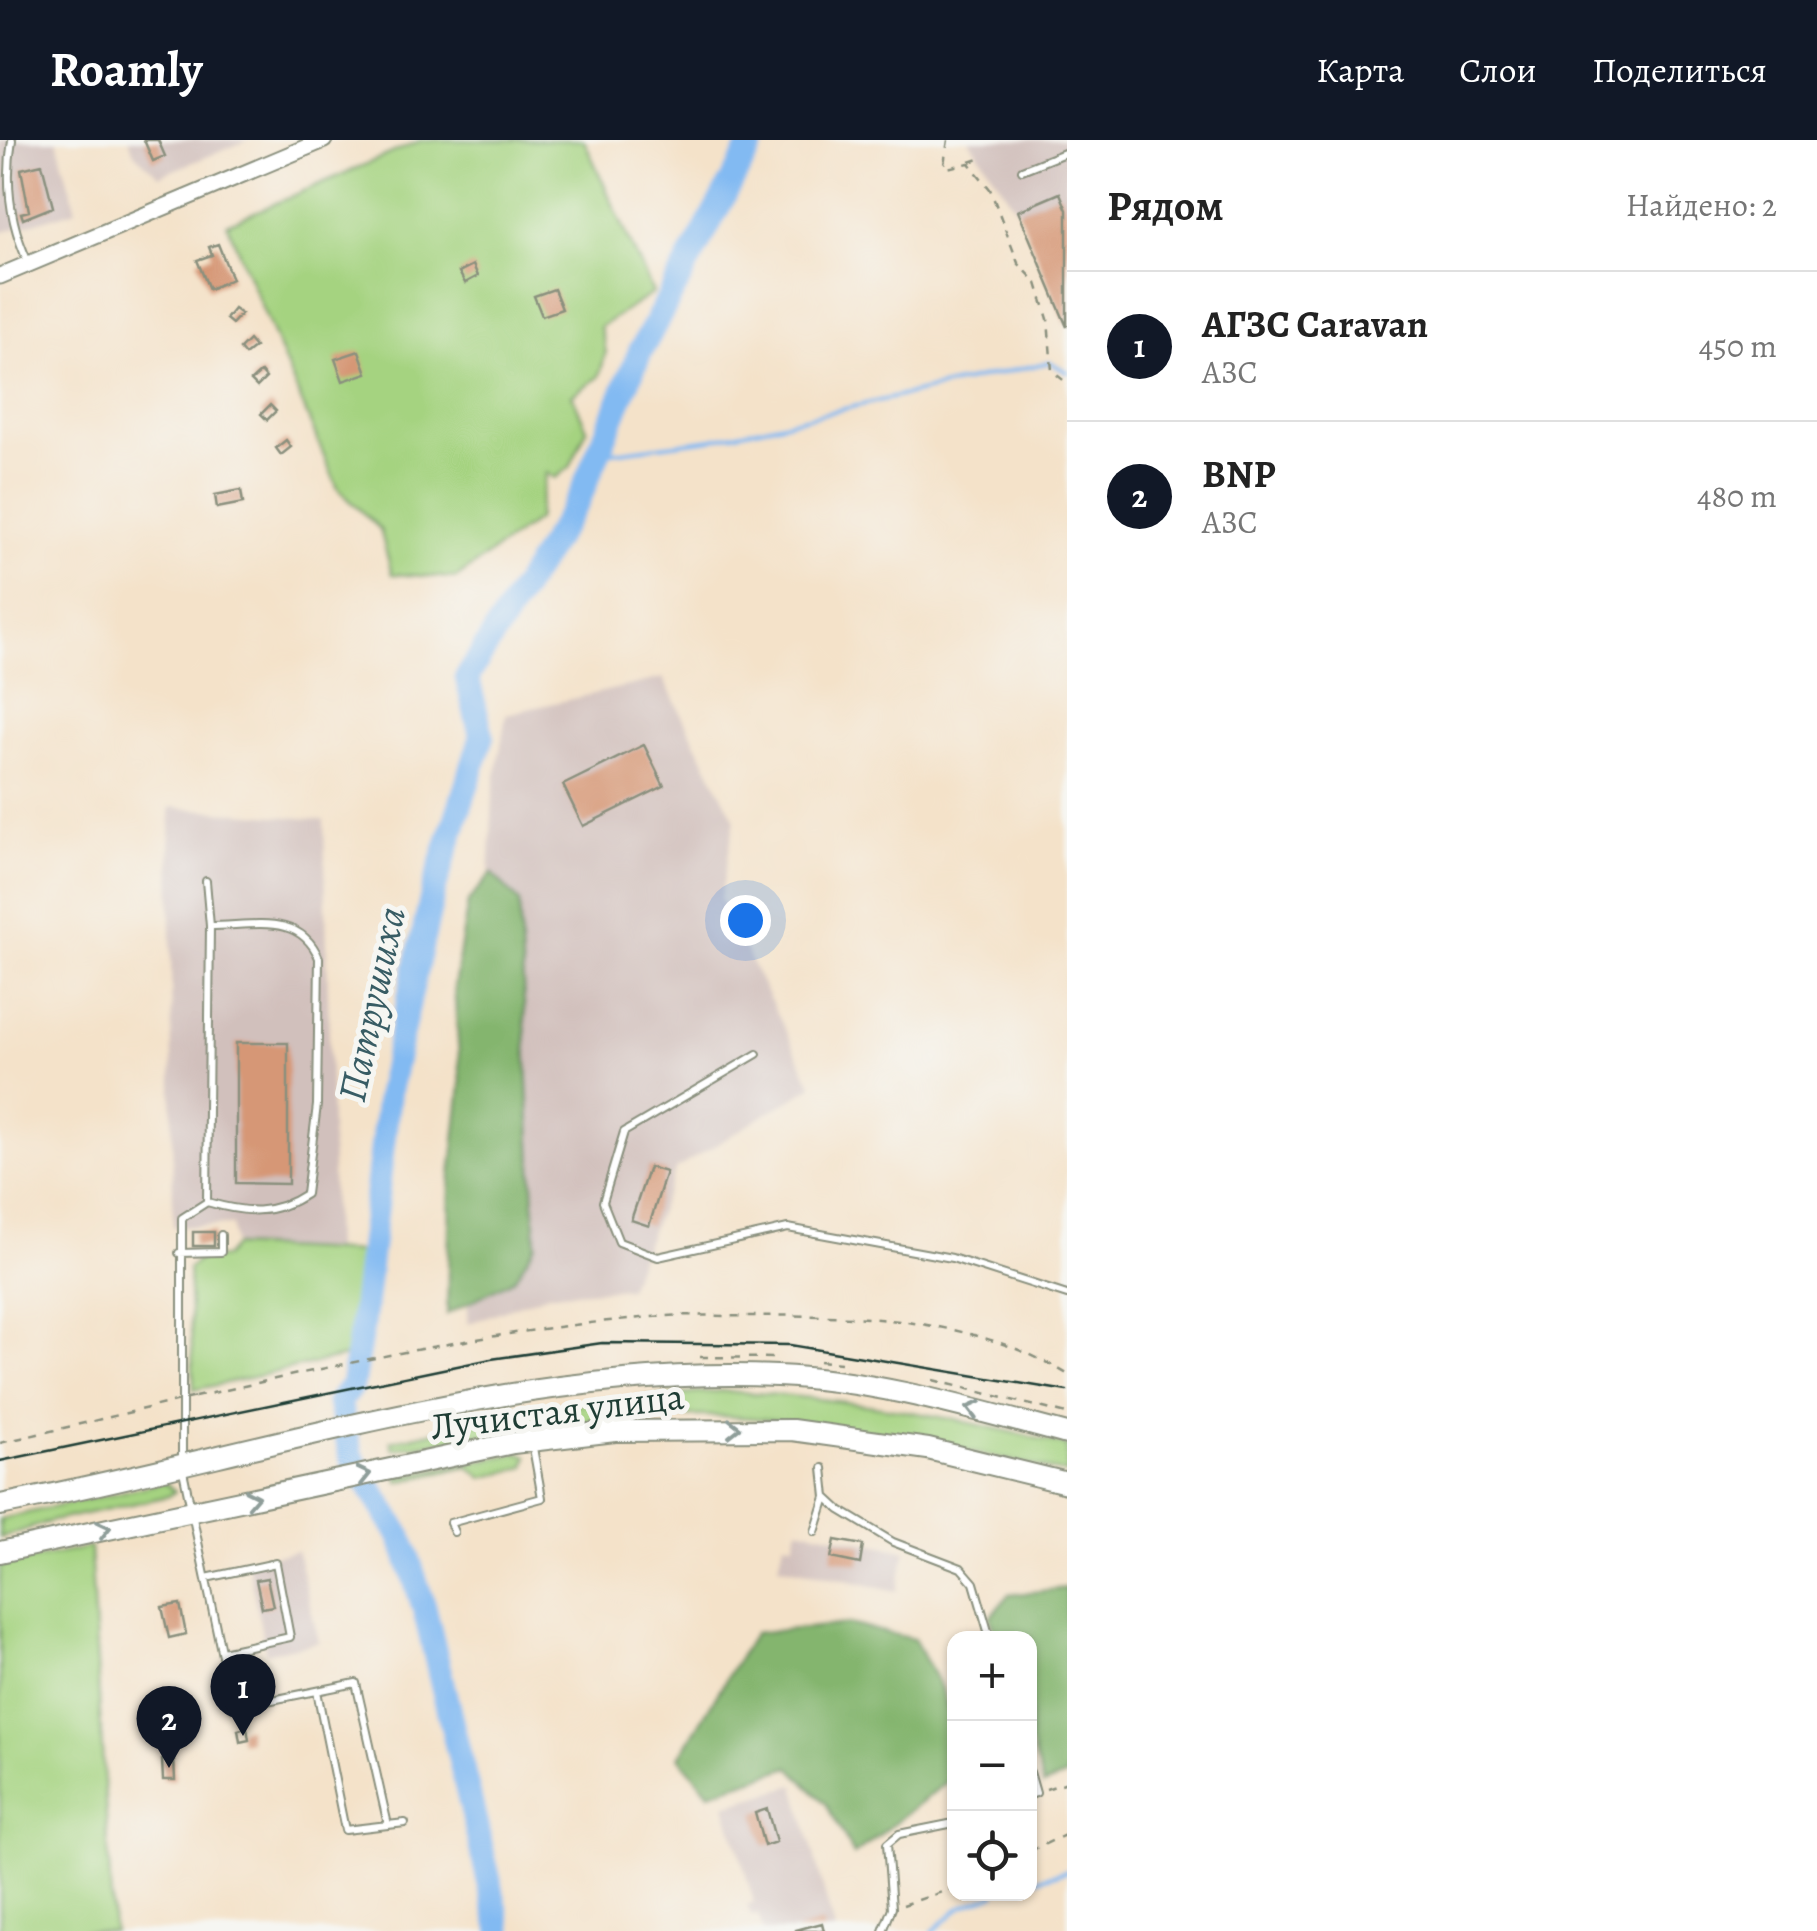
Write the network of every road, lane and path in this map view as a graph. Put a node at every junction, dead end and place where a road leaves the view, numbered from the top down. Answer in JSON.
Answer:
{"nodes":[{"id":1,"x":12,"y":140,"type":"edge"},
{"id":2,"x":284,"y":140,"type":"edge"},
{"id":3,"x":324,"y":140,"type":"edge"},
{"id":4,"x":948,"y":140,"type":"edge"},
{"id":5,"x":1067,"y":152,"type":"edge"},
{"id":6,"x":284,"y":158,"type":"junction"},
{"id":7,"x":982,"y":158,"type":"dead end"},
{"id":8,"x":969,"y":162,"type":"junction"},
{"id":9,"x":1022,"y":170,"type":"dead end"},
{"id":10,"x":29,"y":265,"type":"junction"},
{"id":11,"x":0,"y":276,"type":"edge"},
{"id":12,"x":1067,"y":384,"type":"edge"},
{"id":13,"x":206,"y":881,"type":"dead end"},
{"id":14,"x":210,"y":926,"type":"junction"},
{"id":15,"x":757,"y":1054,"type":"dead end"},
{"id":16,"x":207,"y":1202,"type":"junction"},
{"id":17,"x":221,"y":1235,"type":"dead end"},
{"id":18,"x":179,"y":1253,"type":"junction"},
{"id":19,"x":1067,"y":1295,"type":"edge"},
{"id":20,"x":1067,"y":1374,"type":"edge"},
{"id":21,"x":1067,"y":1434,"type":"edge"},
{"id":22,"x":532,"y":1441,"type":"junction"},
{"id":23,"x":0,"y":1443,"type":"edge"},
{"id":24,"x":182,"y":1466,"type":"junction"},
{"id":25,"x":823,"y":1468,"type":"dead end"},
{"id":26,"x":1067,"y":1483,"type":"edge"},
{"id":27,"x":826,"y":1497,"type":"junction"},
{"id":28,"x":0,"y":1506,"type":"edge"},
{"id":29,"x":192,"y":1510,"type":"junction"},
{"id":30,"x":454,"y":1532,"type":"dead end"},
{"id":31,"x":815,"y":1532,"type":"dead end"},
{"id":32,"x":0,"y":1552,"type":"edge"},
{"id":33,"x":206,"y":1578,"type":"junction"},
{"id":34,"x":988,"y":1631,"type":"edge"},
{"id":35,"x":222,"y":1652,"type":"junction"},
{"id":36,"x":317,"y":1691,"type":"junction"},
{"id":37,"x":1067,"y":1782,"type":"edge"},
{"id":38,"x":1037,"y":1792,"type":"edge"},
{"id":39,"x":404,"y":1823,"type":"dead end"},
{"id":40,"x":388,"y":1825,"type":"junction"},
{"id":41,"x":947,"y":1825,"type":"edge"},
{"id":42,"x":1067,"y":1834,"type":"edge"},
{"id":43,"x":1037,"y":1848,"type":"edge"},
{"id":44,"x":947,"y":1890,"type":"edge"},
{"id":45,"x":892,"y":1908,"type":"junction"},
{"id":46,"x":883,"y":1931,"type":"edge"}],
"edges":[{"from":1,"to":10,"type":"lane"},
{"from":2,"to":6,"type":"lane"},
{"from":3,"to":6,"type":"street"},
{"from":4,"to":8,"type":"path"},
{"from":5,"to":9,"type":"lane"},
{"from":6,"to":10,"type":"street"},
{"from":7,"to":8,"type":"path"},
{"from":8,"to":12,"type":"path"},
{"from":10,"to":11,"type":"street"},
{"from":13,"to":14,"type":"lane"},
{"from":14,"to":16,"type":"lane"},
{"from":14,"to":16,"type":"lane"},
{"from":15,"to":19,"type":"lane"},
{"from":16,"to":18,"type":"lane"},
{"from":17,"to":18,"type":"lane"},
{"from":18,"to":24,"type":"lane"},
{"from":20,"to":23,"type":"path","bridge":true},
{"from":21,"to":24,"type":"main road","name":"Лучистая улица","one_way":true},
{"from":22,"to":26,"type":"main road","name":"Лучистая улица","one_way":true},
{"from":29,"to":22,"type":"main road","name":"Лучистая улица","one_way":true},
{"from":22,"to":30,"type":"lane"},
{"from":24,"to":28,"type":"main road","name":"Лучистая улица"},
{"from":24,"to":29,"type":"lane"},
{"from":25,"to":27,"type":"lane"},
{"from":27,"to":31,"type":"lane"},
{"from":27,"to":34,"type":"lane"},
{"from":32,"to":29,"type":"main road","name":"Лучистая улица","one_way":true},
{"from":29,"to":33,"type":"lane"},
{"from":33,"to":35,"type":"lane"},
{"from":33,"to":35,"type":"lane"},
{"from":35,"to":36,"type":"lane"},
{"from":36,"to":40,"type":"lane"},
{"from":36,"to":40,"type":"lane"},
{"from":37,"to":38,"type":"path"},
{"from":39,"to":40,"type":"lane"},
{"from":41,"to":45,"type":"lane"},
{"from":42,"to":43,"type":"path"},
{"from":44,"to":45,"type":"path"},
{"from":45,"to":46,"type":"lane"}]}
